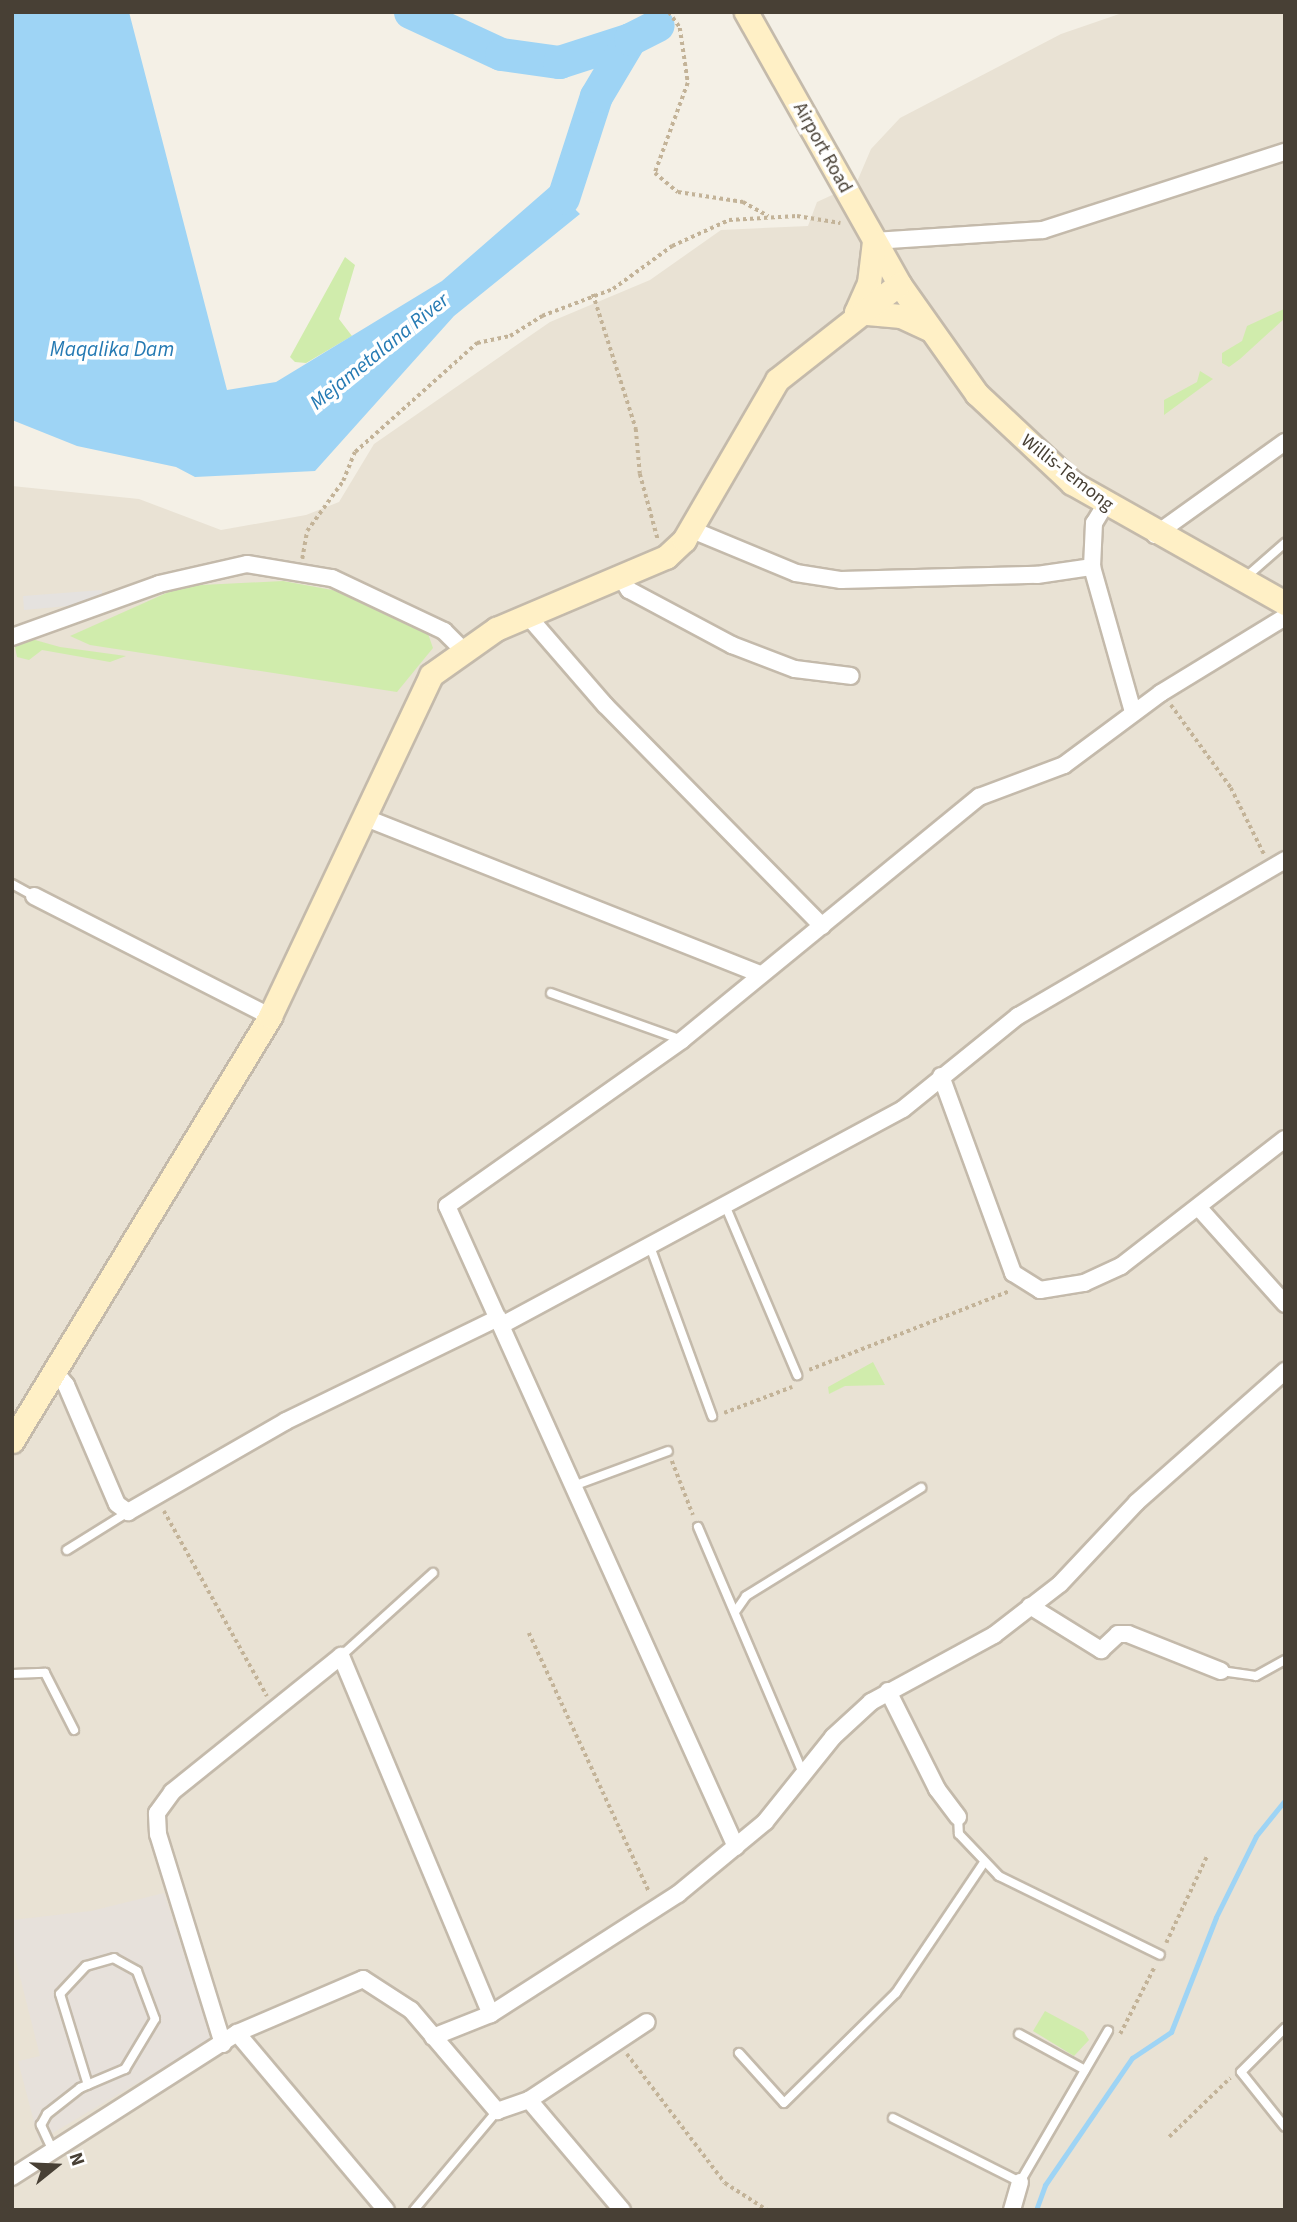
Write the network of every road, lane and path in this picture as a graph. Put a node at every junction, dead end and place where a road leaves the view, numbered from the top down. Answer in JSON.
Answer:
{"nodes":[{"id":1,"x":669,"y":12,"type":"edge"},
{"id":2,"x":746,"y":12,"type":"edge"},
{"id":3,"x":1283,"y":156,"type":"edge"},
{"id":4,"x":769,"y":216,"type":"junction"},
{"id":5,"x":870,"y":234,"type":"junction"},
{"id":6,"x":899,"y":284,"type":"junction"},
{"id":7,"x":593,"y":294,"type":"junction"},
{"id":8,"x":856,"y":312,"type":"junction"},
{"id":9,"x":935,"y":333,"type":"junction"},
{"id":10,"x":1285,"y":442,"type":"edge"},
{"id":11,"x":1105,"y":505,"type":"junction"},
{"id":12,"x":690,"y":529,"type":"junction"},
{"id":13,"x":1155,"y":535,"type":"junction"},
{"id":14,"x":1285,"y":543,"type":"edge"},
{"id":15,"x":666,"y":557,"type":"junction"},
{"id":16,"x":1092,"y":567,"type":"junction"},
{"id":17,"x":298,"y":569,"type":"junction"},
{"id":18,"x":1246,"y":577,"type":"junction"},
{"id":19,"x":622,"y":579,"type":"junction"},
{"id":20,"x":1285,"y":603,"type":"edge"},
{"id":21,"x":527,"y":615,"type":"junction"},
{"id":22,"x":1285,"y":617,"type":"edge"},
{"id":23,"x":12,"y":638,"type":"edge"},
{"id":24,"x":463,"y":649,"type":"junction"},
{"id":25,"x":850,"y":676,"type":"dead end"},
{"id":26,"x":1161,"y":693,"type":"junction"},
{"id":27,"x":1133,"y":712,"type":"junction"},
{"id":28,"x":366,"y":818,"type":"junction"},
{"id":29,"x":1278,"y":863,"type":"edge"},
{"id":30,"x":12,"y":884,"type":"edge"},
{"id":31,"x":34,"y":896,"type":"joint"},
{"id":32,"x":822,"y":926,"type":"junction"},
{"id":33,"x":761,"y":974,"type":"junction"},
{"id":34,"x":551,"y":993,"type":"dead end"},
{"id":35,"x":270,"y":1016,"type":"junction"},
{"id":36,"x":682,"y":1040,"type":"junction"},
{"id":37,"x":942,"y":1076,"type":"junction"},
{"id":38,"x":1285,"y":1139,"type":"edge"},
{"id":39,"x":725,"y":1205,"type":"junction"},
{"id":40,"x":1199,"y":1208,"type":"junction"},
{"id":41,"x":651,"y":1249,"type":"junction"},
{"id":42,"x":1026,"y":1286,"type":"junction"},
{"id":43,"x":1285,"y":1304,"type":"edge"},
{"id":44,"x":500,"y":1322,"type":"junction"},
{"id":45,"x":53,"y":1369,"type":"junction"},
{"id":46,"x":1285,"y":1371,"type":"edge"},
{"id":47,"x":797,"y":1375,"type":"junction"},
{"id":48,"x":712,"y":1416,"type":"joint"},
{"id":49,"x":12,"y":1441,"type":"edge"},
{"id":50,"x":668,"y":1451,"type":"joint"},
{"id":51,"x":573,"y":1486,"type":"junction"},
{"id":52,"x":921,"y":1489,"type":"dead end"},
{"id":53,"x":157,"y":1500,"type":"junction"},
{"id":54,"x":128,"y":1513,"type":"junction"},
{"id":55,"x":698,"y":1527,"type":"joint"},
{"id":56,"x":67,"y":1550,"type":"dead end"},
{"id":57,"x":433,"y":1573,"type":"dead end"},
{"id":58,"x":1030,"y":1606,"type":"junction"},
{"id":59,"x":735,"y":1612,"type":"junction"},
{"id":60,"x":529,"y":1633,"type":"dead end"},
{"id":61,"x":341,"y":1656,"type":"junction"},
{"id":62,"x":1285,"y":1660,"type":"edge"},
{"id":63,"x":1221,"y":1671,"type":"joint"},
{"id":64,"x":12,"y":1674,"type":"edge"},
{"id":65,"x":888,"y":1691,"type":"junction"},
{"id":66,"x":274,"y":1708,"type":"junction"},
{"id":67,"x":74,"y":1730,"type":"dead end"},
{"id":68,"x":803,"y":1773,"type":"junction"},
{"id":69,"x":958,"y":1817,"type":"joint"},
{"id":70,"x":736,"y":1847,"type":"junction"},
{"id":71,"x":1207,"y":1856,"type":"dead end"},
{"id":72,"x":983,"y":1864,"type":"junction"},
{"id":73,"x":656,"y":1907,"type":"junction"},
{"id":74,"x":1160,"y":1955,"type":"junction"},
{"id":75,"x":491,"y":2014,"type":"junction"},
{"id":76,"x":648,"y":2022,"type":"dead end"},
{"id":77,"x":1285,"y":2028,"type":"edge"},
{"id":78,"x":1108,"y":2031,"type":"joint"},
{"id":79,"x":237,"y":2033,"type":"junction"},
{"id":80,"x":1019,"y":2034,"type":"dead end"},
{"id":81,"x":432,"y":2037,"type":"junction"},
{"id":82,"x":619,"y":2043,"type":"junction"},
{"id":83,"x":223,"y":2044,"type":"junction"},
{"id":84,"x":739,"y":2053,"type":"dead end"},
{"id":85,"x":1085,"y":2070,"type":"junction"},
{"id":86,"x":1241,"y":2072,"type":"junction"},
{"id":87,"x":88,"y":2085,"type":"junction"},
{"id":88,"x":529,"y":2100,"type":"junction"},
{"id":89,"x":497,"y":2111,"type":"junction"},
{"id":90,"x":893,"y":2118,"type":"dead end"},
{"id":91,"x":1285,"y":2127,"type":"edge"},
{"id":92,"x":1169,"y":2137,"type":"dead end"},
{"id":93,"x":53,"y":2151,"type":"junction"},
{"id":94,"x":12,"y":2177,"type":"edge"},
{"id":95,"x":1020,"y":2182,"type":"junction"},
{"id":96,"x":386,"y":2210,"type":"edge"},
{"id":97,"x":414,"y":2210,"type":"edge"},
{"id":98,"x":622,"y":2210,"type":"edge"},
{"id":99,"x":767,"y":2210,"type":"edge"},
{"id":100,"x":1012,"y":2210,"type":"edge"}],
"edges":[{"from":1,"to":4,"type":"path"},
{"from":2,"to":5,"type":"main road","name":"Airport Road"},
{"from":3,"to":5,"type":"street"},
{"from":4,"to":5,"type":"path"},
{"from":4,"to":7,"type":"path"},
{"from":5,"to":6,"type":"main road","name":"Airport Road"},
{"from":5,"to":8,"type":"main road"},
{"from":6,"to":8,"type":"main road"},
{"from":6,"to":9,"type":"main road","name":"Willis-Temong"},
{"from":7,"to":15,"type":"path"},
{"from":7,"to":17,"type":"path"},
{"from":8,"to":9,"type":"main road"},
{"from":8,"to":12,"type":"main road"},
{"from":9,"to":11,"type":"main road","name":"Willis-Temong"},
{"from":10,"to":13,"type":"street"},
{"from":11,"to":13,"type":"main road","name":"Willis-Temong"},
{"from":11,"to":16,"type":"street"},
{"from":12,"to":15,"type":"main road"},
{"from":12,"to":16,"type":"street"},
{"from":13,"to":18,"type":"main road","name":"Willis-Temong"},
{"from":14,"to":18,"type":"lane"},
{"from":15,"to":19,"type":"main road"},
{"from":16,"to":27,"type":"street"},
{"from":17,"to":23,"type":"street"},
{"from":17,"to":24,"type":"street"},
{"from":18,"to":20,"type":"main road","name":"Willis-Temong"},
{"from":19,"to":21,"type":"main road"},
{"from":19,"to":25,"type":"street"},
{"from":21,"to":24,"type":"main road"},
{"from":21,"to":32,"type":"street"},
{"from":22,"to":26,"type":"street"},
{"from":24,"to":28,"type":"main road"},
{"from":26,"to":27,"type":"street"},
{"from":26,"to":29,"type":"path"},
{"from":27,"to":32,"type":"street"},
{"from":28,"to":33,"type":"street"},
{"from":28,"to":35,"type":"main road"},
{"from":29,"to":37,"type":"street"},
{"from":30,"to":31,"type":"lane"},
{"from":31,"to":35,"type":"street"},
{"from":32,"to":33,"type":"street"},
{"from":33,"to":36,"type":"street"},
{"from":34,"to":36,"type":"lane"},
{"from":35,"to":45,"type":"main road"},
{"from":36,"to":44,"type":"street"},
{"from":37,"to":39,"type":"street"},
{"from":37,"to":42,"type":"street"},
{"from":38,"to":40,"type":"street"},
{"from":39,"to":41,"type":"street"},
{"from":39,"to":47,"type":"lane"},
{"from":40,"to":42,"type":"street"},
{"from":40,"to":43,"type":"street"},
{"from":41,"to":44,"type":"street"},
{"from":41,"to":48,"type":"lane"},
{"from":42,"to":47,"type":"path"},
{"from":44,"to":51,"type":"street"},
{"from":44,"to":53,"type":"street"},
{"from":45,"to":49,"type":"main road"},
{"from":45,"to":54,"type":"street"},
{"from":46,"to":58,"type":"street"},
{"from":47,"to":48,"type":"path"},
{"from":50,"to":51,"type":"lane"},
{"from":50,"to":55,"type":"path"},
{"from":51,"to":70,"type":"street"},
{"from":52,"to":59,"type":"lane"},
{"from":53,"to":54,"type":"street"},
{"from":53,"to":66,"type":"path"},
{"from":54,"to":56,"type":"lane"},
{"from":55,"to":59,"type":"lane"},
{"from":57,"to":61,"type":"lane"},
{"from":58,"to":63,"type":"street"},
{"from":58,"to":65,"type":"street"},
{"from":59,"to":68,"type":"lane"},
{"from":60,"to":73,"type":"path"},
{"from":61,"to":66,"type":"street"},
{"from":61,"to":75,"type":"street"},
{"from":62,"to":63,"type":"lane"},
{"from":64,"to":67,"type":"lane"},
{"from":65,"to":68,"type":"street"},
{"from":65,"to":69,"type":"street"},
{"from":66,"to":83,"type":"street"},
{"from":68,"to":70,"type":"street"},
{"from":69,"to":72,"type":"lane"},
{"from":70,"to":73,"type":"street"},
{"from":71,"to":74,"type":"path"},
{"from":72,"to":74,"type":"lane"},
{"from":72,"to":84,"type":"lane"},
{"from":73,"to":75,"type":"street"},
{"from":74,"to":78,"type":"path"},
{"from":75,"to":81,"type":"street"},
{"from":76,"to":82,"type":"street"},
{"from":77,"to":86,"type":"lane"},
{"from":78,"to":85,"type":"lane"},
{"from":79,"to":81,"type":"street"},
{"from":79,"to":83,"type":"street"},
{"from":79,"to":96,"type":"street"},
{"from":80,"to":85,"type":"lane"},
{"from":81,"to":89,"type":"street"},
{"from":82,"to":88,"type":"street"},
{"from":82,"to":99,"type":"path"},
{"from":83,"to":93,"type":"street"},
{"from":85,"to":95,"type":"lane"},
{"from":86,"to":91,"type":"lane"},
{"from":86,"to":92,"type":"path"},
{"from":87,"to":87,"type":"lane"},
{"from":87,"to":93,"type":"lane"},
{"from":88,"to":89,"type":"street"},
{"from":88,"to":98,"type":"street"},
{"from":89,"to":97,"type":"lane"},
{"from":90,"to":95,"type":"lane"},
{"from":93,"to":94,"type":"street"},
{"from":95,"to":100,"type":"street"}]}
